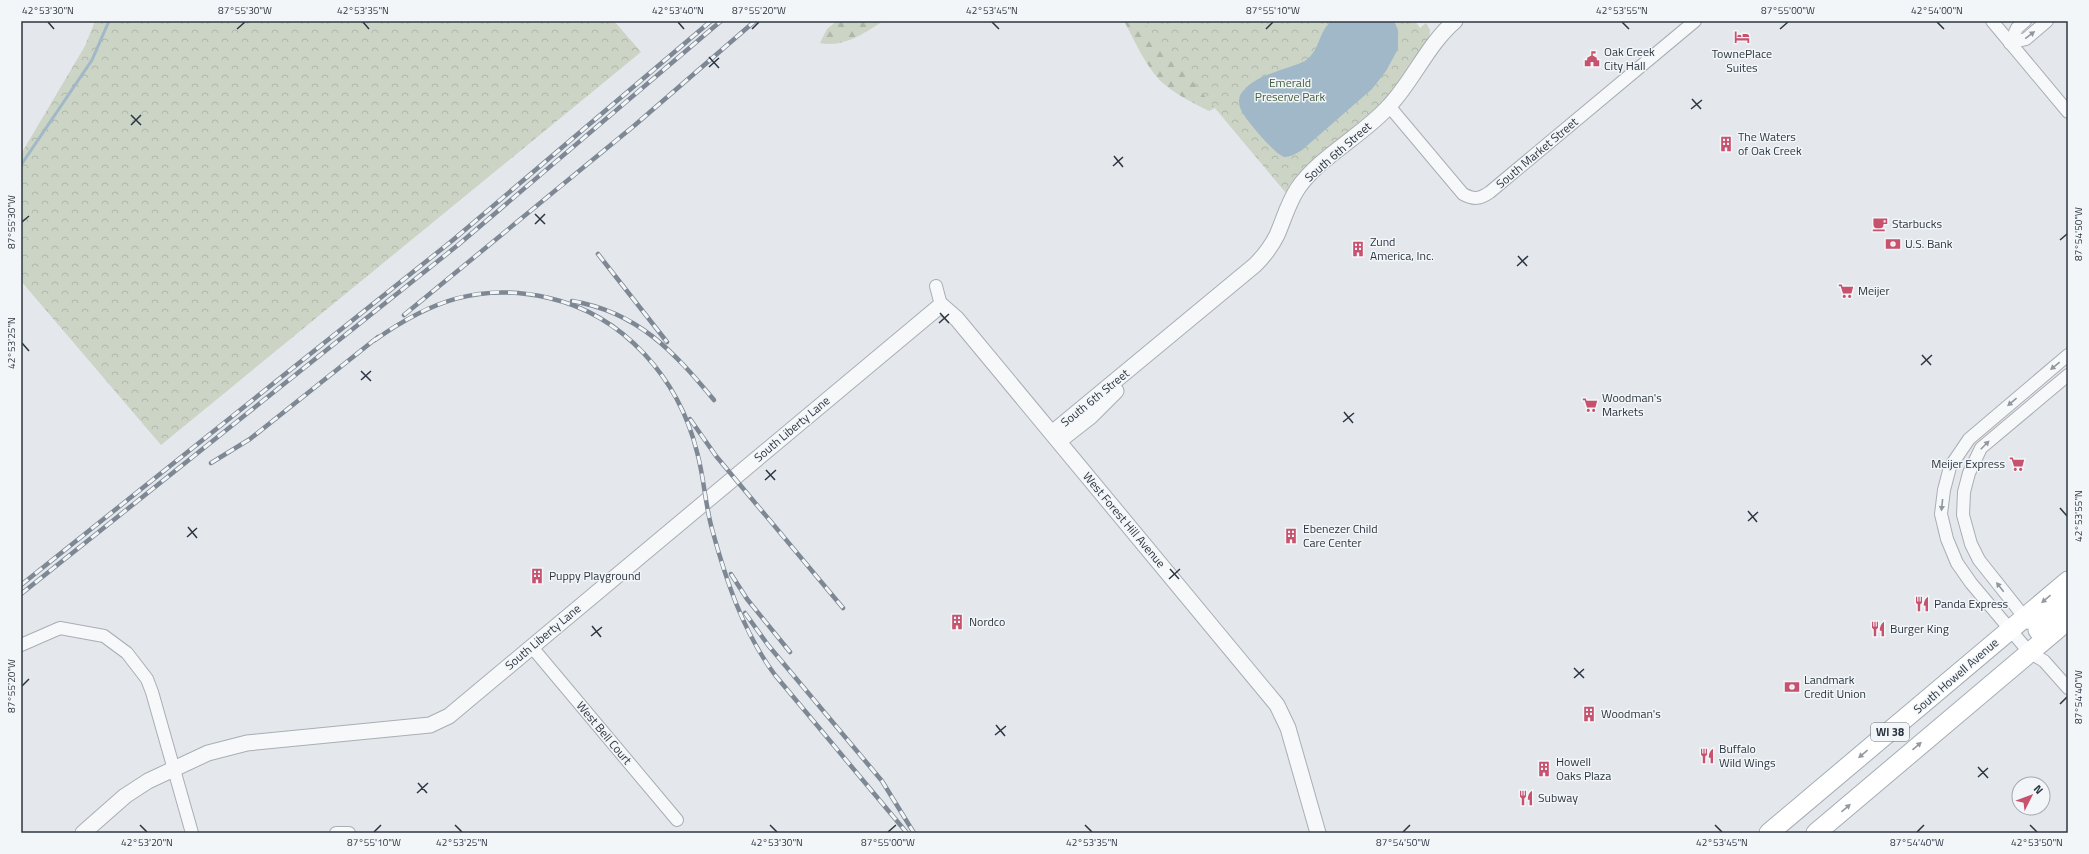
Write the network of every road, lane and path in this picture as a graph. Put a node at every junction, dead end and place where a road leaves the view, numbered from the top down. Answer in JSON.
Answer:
{"nodes":[{"id":1,"x":1455,"y":21,"type":"edge"},
{"id":2,"x":1695,"y":21,"type":"edge"},
{"id":3,"x":1992,"y":21,"type":"edge"},
{"id":4,"x":2025,"y":21,"type":"edge"},
{"id":5,"x":2047,"y":21,"type":"edge"},
{"id":6,"x":2010,"y":43,"type":"junction"},
{"id":7,"x":1389,"y":106,"type":"junction"},
{"id":8,"x":2068,"y":112,"type":"edge"},
{"id":9,"x":936,"y":286,"type":"dead end"},
{"id":10,"x":941,"y":305,"type":"junction"},
{"id":11,"x":2068,"y":355,"type":"edge"},
{"id":12,"x":2068,"y":375,"type":"edge"},
{"id":13,"x":1055,"y":437,"type":"junction"},
{"id":14,"x":2068,"y":581,"type":"edge"},
{"id":15,"x":2068,"y":602,"type":"edge"},
{"id":16,"x":2068,"y":620,"type":"edge"},
{"id":17,"x":2010,"y":630,"type":"junction"},
{"id":18,"x":2035,"y":630,"type":"junction"},
{"id":19,"x":21,"y":646,"type":"edge"},
{"id":20,"x":531,"y":646,"type":"junction"},
{"id":21,"x":2036,"y":656,"type":"junction"},
{"id":22,"x":2068,"y":688,"type":"edge"},
{"id":23,"x":173,"y":768,"type":"junction"},
{"id":24,"x":1808,"y":800,"type":"junction"},
{"id":25,"x":677,"y":820,"type":"dead end"},
{"id":26,"x":83,"y":833,"type":"edge"},
{"id":27,"x":192,"y":833,"type":"edge"},
{"id":28,"x":336,"y":833,"type":"edge"},
{"id":29,"x":349,"y":833,"type":"edge"},
{"id":30,"x":1318,"y":833,"type":"edge"},
{"id":31,"x":1769,"y":833,"type":"edge"},
{"id":32,"x":1782,"y":833,"type":"edge"},
{"id":33,"x":1816,"y":833,"type":"edge"}],
"edges":[{"from":1,"to":7,"type":"street","name":"South 6th Street"},
{"from":2,"to":7,"type":"street","name":"South Market Street"},
{"from":3,"to":6,"type":"street"},
{"from":4,"to":6,"type":"street"},
{"from":6,"to":5,"type":"street","one_way":true},
{"from":6,"to":8,"type":"street"},
{"from":7,"to":13,"type":"street","name":"South 6th Street"},
{"from":9,"to":10,"type":"street"},
{"from":10,"to":13,"type":"street","name":"West Forest Hill Avenue"},
{"from":10,"to":20,"type":"street","name":"South Liberty Lane"},
{"from":11,"to":17,"type":"street","one_way":true},
{"from":18,"to":12,"type":"street","one_way":true},
{"from":13,"to":30,"type":"street","name":"West Forest Hill Avenue"},
{"from":14,"to":18,"type":"main road","name":"South Howell Avenue","number":"WI 38","one_way":true},
{"from":15,"to":18,"type":"main road"},
{"from":16,"to":18,"type":"main road","name":"South Howell Avenue","number":"WI 38"},
{"from":17,"to":18,"type":"main road","name":"South Howell Avenue","number":"WI 38"},
{"from":17,"to":21,"type":"street"},
{"from":17,"to":24,"type":"main road","name":"South Howell Avenue","number":"WI 38","one_way":true},
{"from":18,"to":21,"type":"main road"},
{"from":19,"to":23,"type":"street"},
{"from":20,"to":23,"type":"street","name":"South Liberty Lane"},
{"from":20,"to":25,"type":"street","name":"West Bell Court"},
{"from":21,"to":22,"type":"street"},
{"from":33,"to":21,"type":"main road","number":"WI 38","one_way":true},
{"from":23,"to":26,"type":"street","name":"South Liberty Lane"},
{"from":23,"to":27,"type":"street"},
{"from":24,"to":31,"type":"main road","name":"South Howell Avenue","number":"WI 38"},
{"from":24,"to":32,"type":"main road"},
{"from":28,"to":29,"type":"street"}]}
